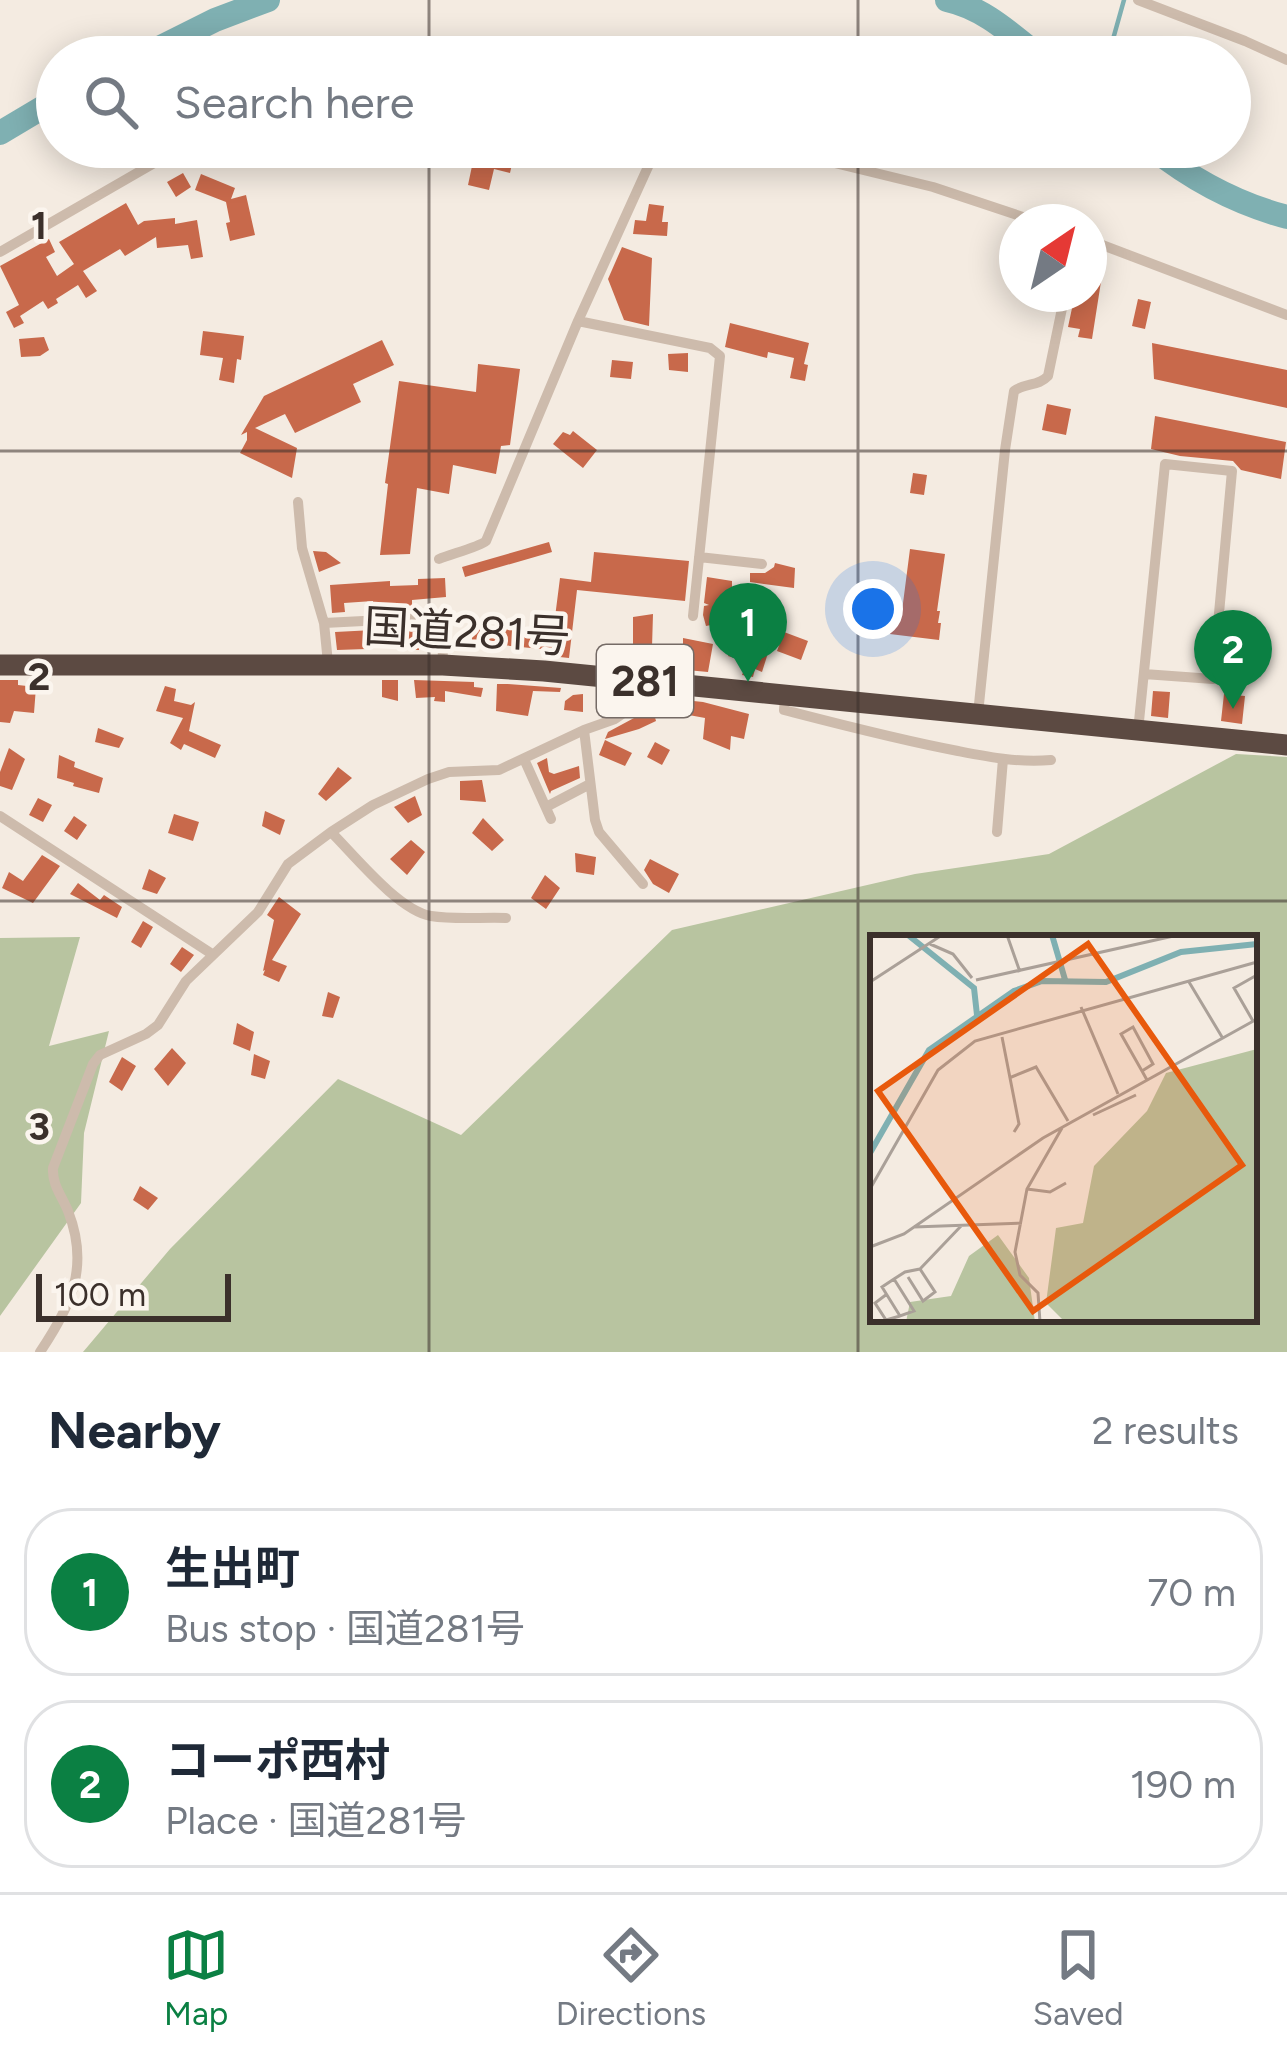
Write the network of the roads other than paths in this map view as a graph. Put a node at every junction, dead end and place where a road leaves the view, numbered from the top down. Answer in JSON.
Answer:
{"nodes":[{"id":1,"x":1138,"y":0,"type":"edge"},
{"id":2,"x":1232,"y":36,"type":"edge"},
{"id":3,"x":1251,"y":44,"type":"edge"},
{"id":4,"x":1287,"y":60,"type":"edge"},
{"id":5,"x":146,"y":168,"type":"edge"},
{"id":6,"x":647,"y":168,"type":"edge"},
{"id":7,"x":855,"y":168,"type":"edge"},
{"id":8,"x":999,"y":209,"type":"edge"},
{"id":9,"x":1107,"y":247,"type":"edge"},
{"id":10,"x":0,"y":252,"type":"edge"},
{"id":11,"x":1061,"y":312,"type":"edge"},
{"id":12,"x":1287,"y":315,"type":"edge"},
{"id":13,"x":578,"y":321,"type":"junction"},
{"id":14,"x":298,"y":502,"type":"dead end"},
{"id":15,"x":699,"y":557,"type":"junction"},
{"id":16,"x":439,"y":559,"type":"dead end"},
{"id":17,"x":762,"y":564,"type":"dead end"},
{"id":18,"x":692,"y":616,"type":"dead end"},
{"id":19,"x":324,"y":623,"type":"junction"},
{"id":20,"x":0,"y":664,"type":"edge"},
{"id":21,"x":328,"y":664,"type":"junction"},
{"id":22,"x":443,"y":665,"type":"junction"},
{"id":23,"x":1144,"y":674,"type":"junction"},
{"id":24,"x":649,"y":681,"type":"junction"},
{"id":25,"x":785,"y":694,"type":"junction"},
{"id":26,"x":978,"y":714,"type":"junction"},
{"id":27,"x":584,"y":730,"type":"junction"},
{"id":28,"x":1138,"y":730,"type":"junction"},
{"id":29,"x":1287,"y":745,"type":"edge"},
{"id":30,"x":524,"y":759,"type":"junction"},
{"id":31,"x":1003,"y":759,"type":"junction"},
{"id":32,"x":1051,"y":760,"type":"dead end"},
{"id":33,"x":590,"y":784,"type":"junction"},
{"id":34,"x":0,"y":816,"type":"edge"},
{"id":35,"x":331,"y":832,"type":"junction"},
{"id":36,"x":997,"y":832,"type":"dead end"},
{"id":37,"x":643,"y":884,"type":"dead end"},
{"id":38,"x":506,"y":918,"type":"dead end"},
{"id":39,"x":212,"y":954,"type":"junction"},
{"id":40,"x":40,"y":1352,"type":"edge"}],
"edges":[{"from":1,"to":2,"type":"street"},
{"from":3,"to":4,"type":"street"},
{"from":5,"to":10,"type":"street"},
{"from":6,"to":13,"type":"street"},
{"from":7,"to":8,"type":"street"},
{"from":9,"to":12,"type":"street"},
{"from":11,"to":26,"type":"street"},
{"from":13,"to":15,"type":"street"},
{"from":13,"to":16,"type":"street"},
{"from":14,"to":19,"type":"street"},
{"from":15,"to":17,"type":"street"},
{"from":15,"to":18,"type":"street"},
{"from":19,"to":21,"type":"street"},
{"from":19,"to":22,"type":"street"},
{"from":20,"to":21,"type":"highway","name":"国道281号","number":"281"},
{"from":21,"to":22,"type":"highway","name":"国道281号","number":"281"},
{"from":22,"to":24,"type":"highway","name":"国道281号","number":"281"},
{"from":23,"to":23,"type":"street"},
{"from":23,"to":28,"type":"street"},
{"from":24,"to":25,"type":"highway","name":"国道281号","number":"281"},
{"from":24,"to":27,"type":"street"},
{"from":25,"to":26,"type":"highway","name":"国道281号","number":"281"},
{"from":25,"to":31,"type":"street"},
{"from":26,"to":28,"type":"highway","name":"国道281号","number":"281"},
{"from":27,"to":30,"type":"street"},
{"from":27,"to":33,"type":"street"},
{"from":28,"to":29,"type":"highway","name":"国道281号","number":"281"},
{"from":30,"to":33,"type":"street"},
{"from":30,"to":35,"type":"street"},
{"from":31,"to":32,"type":"street"},
{"from":31,"to":36,"type":"street"},
{"from":33,"to":37,"type":"street"},
{"from":34,"to":39,"type":"street"},
{"from":35,"to":38,"type":"street"},
{"from":35,"to":39,"type":"street"},
{"from":39,"to":40,"type":"street"}]}
